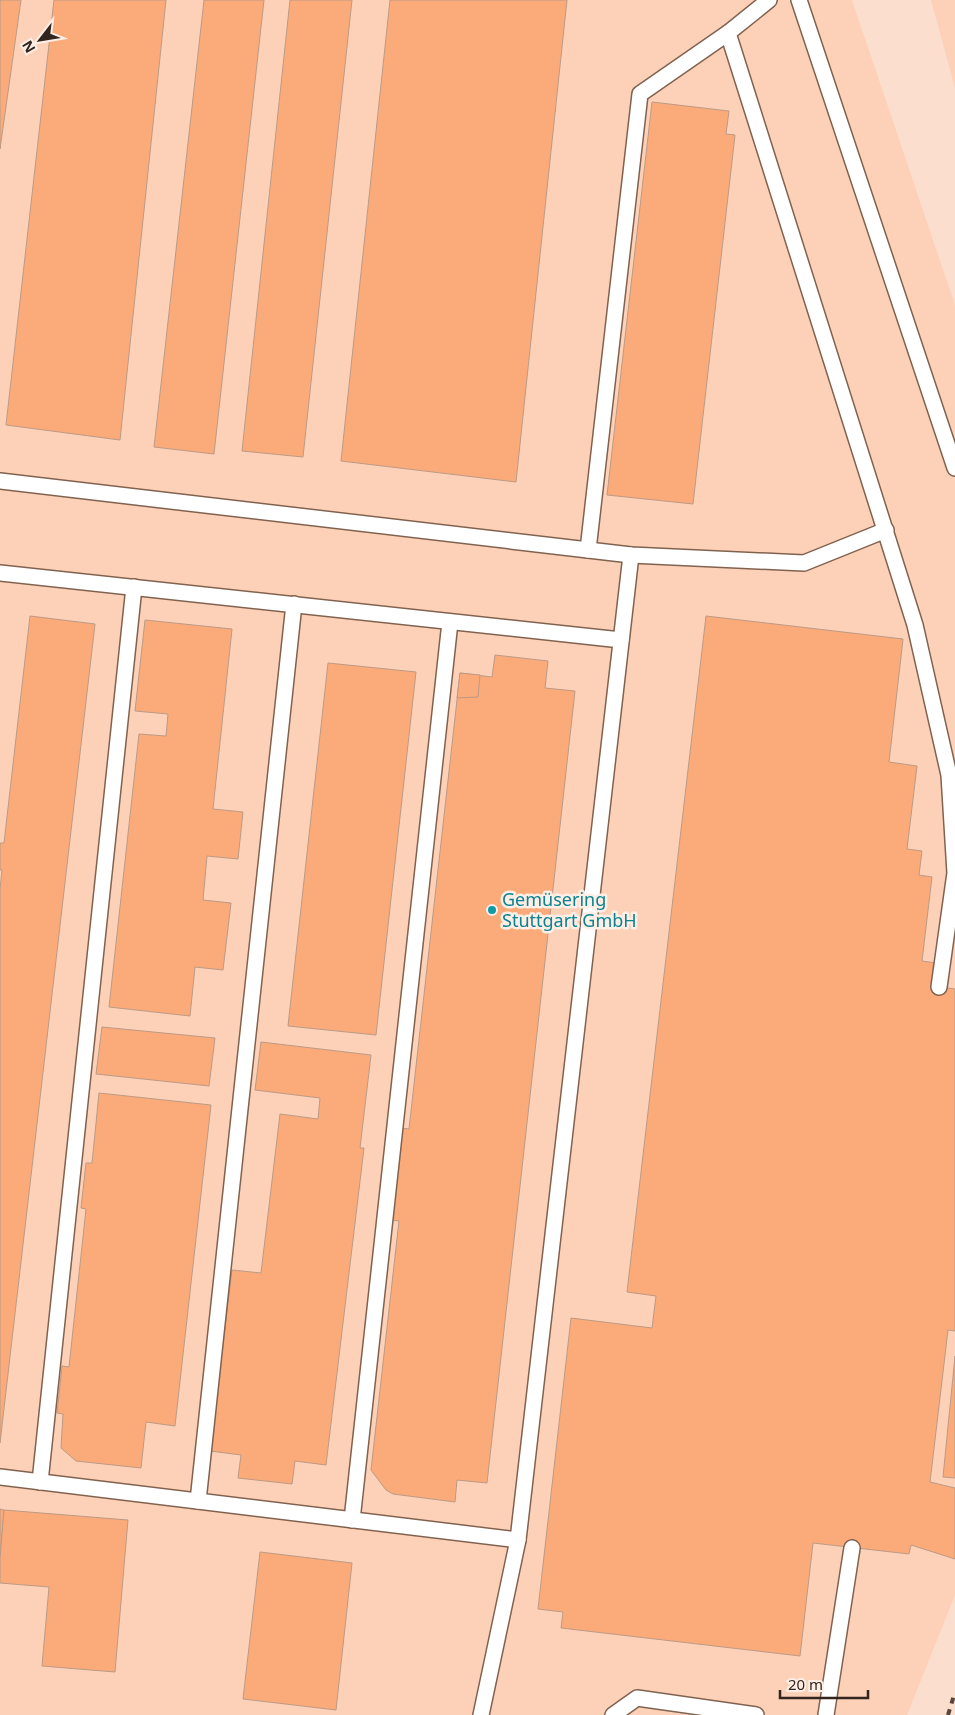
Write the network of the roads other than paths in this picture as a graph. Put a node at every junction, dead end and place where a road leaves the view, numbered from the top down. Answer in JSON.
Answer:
{"nodes":[{"id":1,"x":769,"y":0,"type":"edge"},
{"id":2,"x":799,"y":0,"type":"edge"},
{"id":3,"x":728,"y":33,"type":"junction"},
{"id":4,"x":955,"y":468,"type":"edge"},
{"id":5,"x":0,"y":481,"type":"edge"},
{"id":6,"x":886,"y":530,"type":"junction"},
{"id":7,"x":588,"y":550,"type":"junction"},
{"id":8,"x":631,"y":555,"type":"junction"},
{"id":9,"x":0,"y":573,"type":"edge"},
{"id":10,"x":134,"y":587,"type":"junction"},
{"id":11,"x":294,"y":604,"type":"junction"},
{"id":12,"x":450,"y":622,"type":"junction"},
{"id":13,"x":621,"y":640,"type":"junction"},
{"id":14,"x":939,"y":987,"type":"dead end"},
{"id":15,"x":0,"y":1477,"type":"edge"},
{"id":16,"x":40,"y":1482,"type":"junction"},
{"id":17,"x":198,"y":1501,"type":"junction"},
{"id":18,"x":352,"y":1520,"type":"junction"},
{"id":19,"x":518,"y":1540,"type":"junction"},
{"id":20,"x":852,"y":1548,"type":"dead end"},
{"id":21,"x":481,"y":1715,"type":"edge"},
{"id":22,"x":613,"y":1715,"type":"edge"},
{"id":23,"x":756,"y":1715,"type":"edge"},
{"id":24,"x":826,"y":1715,"type":"edge"}],
"edges":[{"from":1,"to":3,"type":"lane"},
{"from":2,"to":4,"type":"lane"},
{"from":3,"to":6,"type":"lane"},
{"from":3,"to":7,"type":"lane"},
{"from":5,"to":7,"type":"lane"},
{"from":6,"to":8,"type":"lane"},
{"from":6,"to":14,"type":"lane"},
{"from":7,"to":8,"type":"lane"},
{"from":8,"to":13,"type":"lane"},
{"from":9,"to":10,"type":"lane"},
{"from":10,"to":11,"type":"lane"},
{"from":10,"to":16,"type":"lane"},
{"from":11,"to":12,"type":"lane"},
{"from":11,"to":17,"type":"lane"},
{"from":12,"to":13,"type":"lane"},
{"from":12,"to":18,"type":"lane"},
{"from":13,"to":19,"type":"lane"},
{"from":15,"to":16,"type":"lane"},
{"from":16,"to":17,"type":"lane"},
{"from":17,"to":18,"type":"lane"},
{"from":18,"to":19,"type":"lane"},
{"from":19,"to":21,"type":"lane"},
{"from":20,"to":24,"type":"lane"},
{"from":22,"to":23,"type":"lane"}]}
